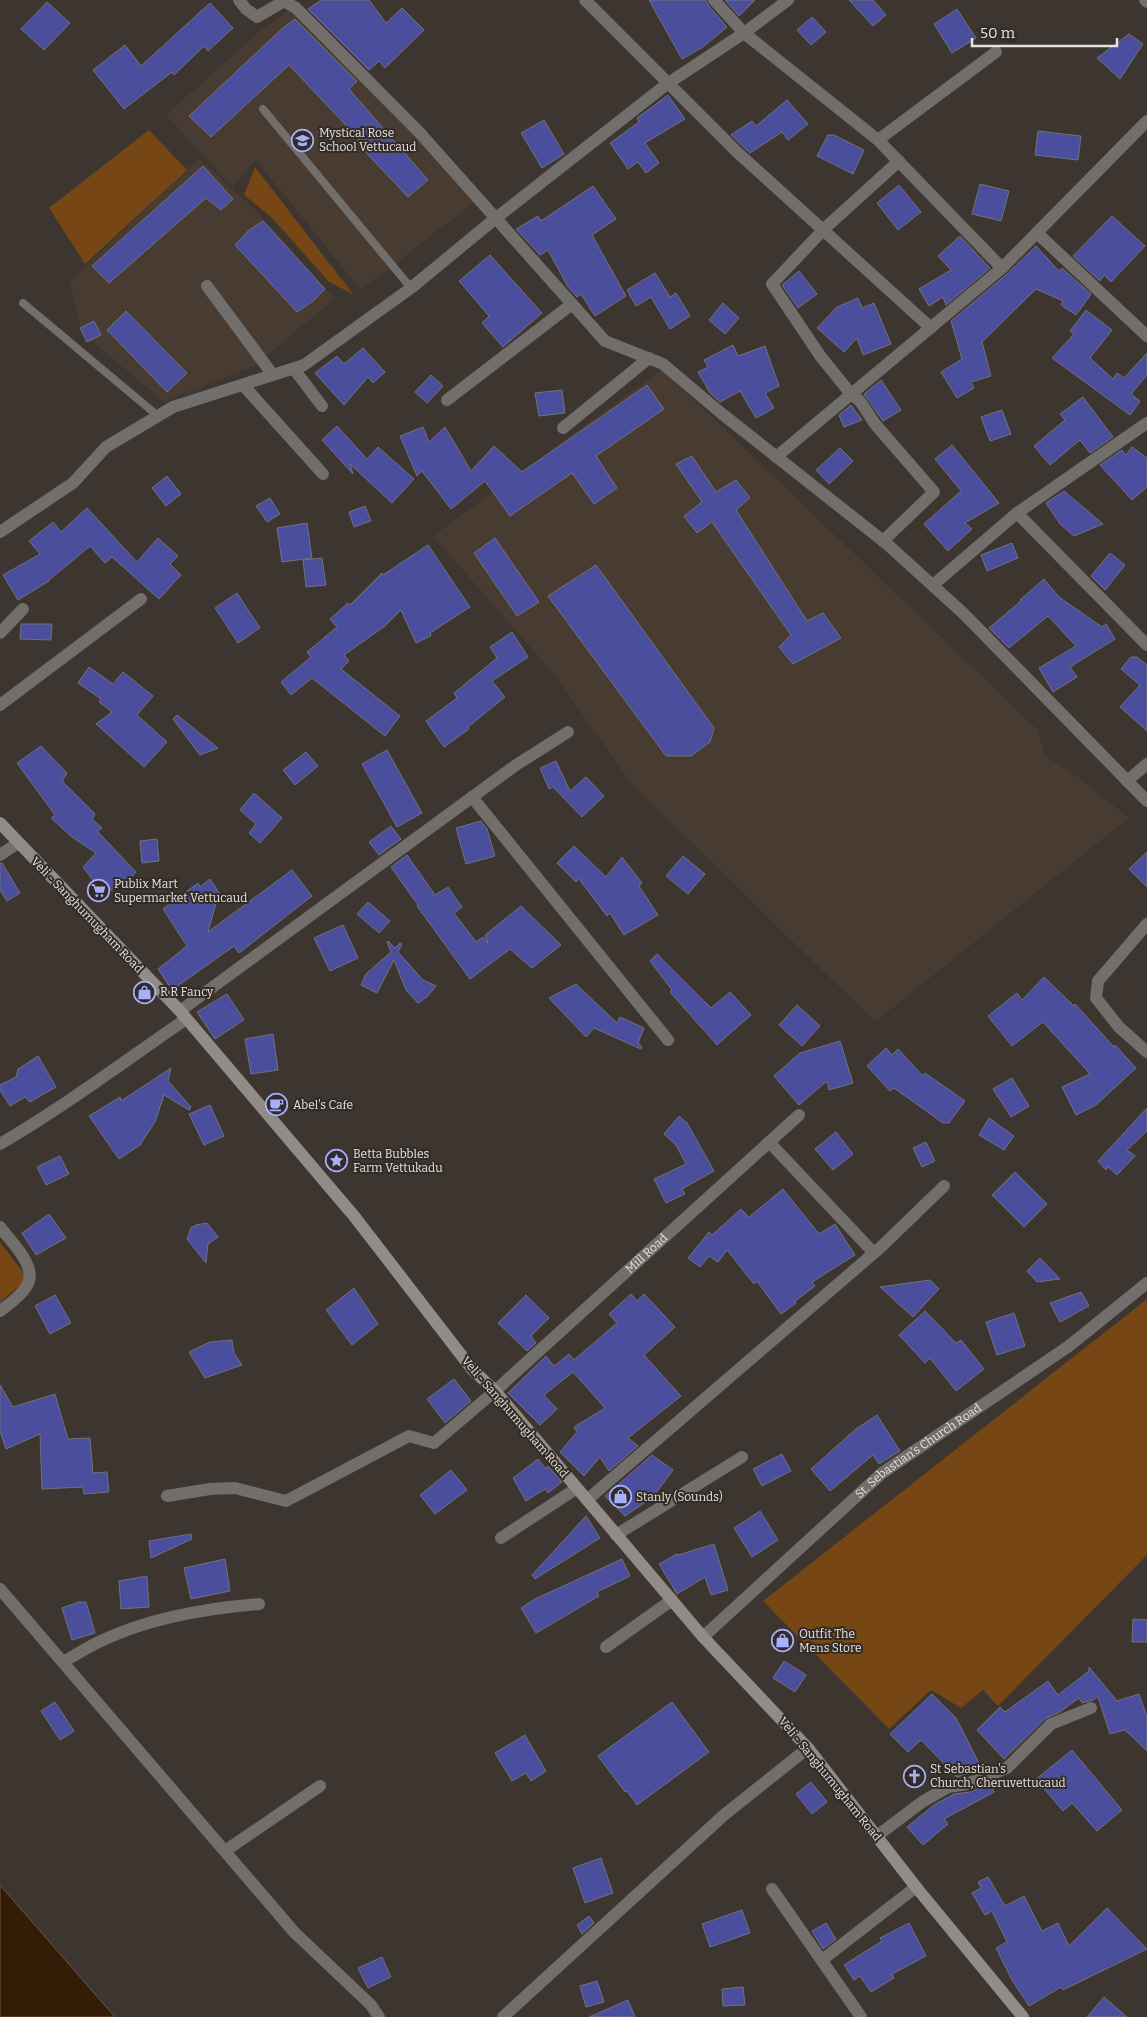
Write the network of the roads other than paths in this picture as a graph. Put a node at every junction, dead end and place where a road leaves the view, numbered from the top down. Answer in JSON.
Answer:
{"nodes":[{"id":1,"x":239,"y":0,"type":"edge"},
{"id":2,"x":585,"y":0,"type":"edge"},
{"id":3,"x":714,"y":0,"type":"edge"},
{"id":4,"x":788,"y":0,"type":"edge"},
{"id":5,"x":744,"y":33,"type":"junction"},
{"id":6,"x":996,"y":52,"type":"dead end"},
{"id":7,"x":667,"y":84,"type":"junction"},
{"id":8,"x":263,"y":109,"type":"dead end"},
{"id":9,"x":1147,"y":121,"type":"edge"},
{"id":10,"x":878,"y":140,"type":"junction"},
{"id":11,"x":899,"y":161,"type":"junction"},
{"id":12,"x":496,"y":218,"type":"junction"},
{"id":13,"x":824,"y":229,"type":"junction"},
{"id":14,"x":1037,"y":233,"type":"junction"},
{"id":15,"x":1002,"y":268,"type":"junction"},
{"id":16,"x":207,"y":286,"type":"dead end"},
{"id":17,"x":411,"y":288,"type":"junction"},
{"id":18,"x":23,"y":303,"type":"dead end"},
{"id":19,"x":572,"y":304,"type":"junction"},
{"id":20,"x":931,"y":328,"type":"junction"},
{"id":21,"x":1147,"y":336,"type":"edge"},
{"id":22,"x":649,"y":358,"type":"junction"},
{"id":23,"x":294,"y":368,"type":"junction"},
{"id":24,"x":273,"y":375,"type":"junction"},
{"id":25,"x":243,"y":385,"type":"junction"},
{"id":26,"x":851,"y":394,"type":"junction"},
{"id":27,"x":448,"y":400,"type":"dead end"},
{"id":28,"x":322,"y":406,"type":"dead end"},
{"id":29,"x":158,"y":416,"type":"junction"},
{"id":30,"x":1147,"y":423,"type":"edge"},
{"id":31,"x":563,"y":428,"type":"dead end"},
{"id":32,"x":776,"y":457,"type":"junction"},
{"id":33,"x":323,"y":474,"type":"dead end"},
{"id":34,"x":1017,"y":513,"type":"junction"},
{"id":35,"x":0,"y":532,"type":"edge"},
{"id":36,"x":883,"y":541,"type":"junction"},
{"id":37,"x":933,"y":585,"type":"junction"},
{"id":38,"x":140,"y":599,"type":"dead end"},
{"id":39,"x":23,"y":609,"type":"dead end"},
{"id":40,"x":0,"y":633,"type":"edge"},
{"id":41,"x":1147,"y":645,"type":"edge"},
{"id":42,"x":0,"y":705,"type":"edge"},
{"id":43,"x":568,"y":732,"type":"dead end"},
{"id":44,"x":1147,"y":764,"type":"edge"},
{"id":45,"x":1127,"y":781,"type":"junction"},
{"id":46,"x":472,"y":797,"type":"junction"},
{"id":47,"x":1147,"y":801,"type":"edge"},
{"id":48,"x":0,"y":823,"type":"edge"},
{"id":49,"x":18,"y":843,"type":"junction"},
{"id":50,"x":0,"y":855,"type":"edge"},
{"id":51,"x":1147,"y":924,"type":"edge"},
{"id":52,"x":183,"y":1015,"type":"junction"},
{"id":53,"x":668,"y":1040,"type":"dead end"},
{"id":54,"x":1147,"y":1052,"type":"edge"},
{"id":55,"x":799,"y":1115,"type":"dead end"},
{"id":56,"x":769,"y":1142,"type":"junction"},
{"id":57,"x":0,"y":1144,"type":"edge"},
{"id":58,"x":944,"y":1186,"type":"dead end"},
{"id":59,"x":0,"y":1227,"type":"edge"},
{"id":60,"x":874,"y":1253,"type":"junction"},
{"id":61,"x":1147,"y":1283,"type":"edge"},
{"id":62,"x":0,"y":1311,"type":"edge"},
{"id":63,"x":495,"y":1391,"type":"junction"},
{"id":64,"x":742,"y":1457,"type":"dead end"},
{"id":65,"x":577,"y":1488,"type":"junction"},
{"id":66,"x":167,"y":1496,"type":"dead end"},
{"id":67,"x":587,"y":1500,"type":"junction"},
{"id":68,"x":616,"y":1535,"type":"junction"},
{"id":69,"x":501,"y":1538,"type":"dead end"},
{"id":70,"x":0,"y":1589,"type":"edge"},
{"id":71,"x":672,"y":1600,"type":"junction"},
{"id":72,"x":260,"y":1604,"type":"dead end"},
{"id":73,"x":703,"y":1637,"type":"junction"},
{"id":74,"x":606,"y":1647,"type":"dead end"},
{"id":75,"x":62,"y":1662,"type":"junction"},
{"id":76,"x":1092,"y":1708,"type":"dead end"},
{"id":77,"x":808,"y":1748,"type":"junction"},
{"id":78,"x":320,"y":1786,"type":"dead end"},
{"id":79,"x":877,"y":1836,"type":"junction"},
{"id":80,"x":225,"y":1851,"type":"junction"},
{"id":81,"x":916,"y":1887,"type":"junction"},
{"id":82,"x":772,"y":1889,"type":"dead end"},
{"id":83,"x":822,"y":1960,"type":"junction"},
{"id":84,"x":379,"y":2017,"type":"edge"},
{"id":85,"x":503,"y":2017,"type":"edge"},
{"id":86,"x":861,"y":2017,"type":"edge"},
{"id":87,"x":1023,"y":2017,"type":"edge"}],
"edges":[{"from":1,"to":12,"type":"street"},
{"from":2,"to":7,"type":"street"},
{"from":3,"to":5,"type":"street"},
{"from":4,"to":5,"type":"street"},
{"from":5,"to":7,"type":"street"},
{"from":5,"to":10,"type":"street"},
{"from":6,"to":10,"type":"street"},
{"from":7,"to":12,"type":"street"},
{"from":7,"to":13,"type":"street"},
{"from":8,"to":17,"type":"lane"},
{"from":9,"to":14,"type":"street"},
{"from":10,"to":11,"type":"street"},
{"from":11,"to":13,"type":"street"},
{"from":11,"to":15,"type":"street"},
{"from":12,"to":17,"type":"street"},
{"from":12,"to":19,"type":"street"},
{"from":13,"to":20,"type":"street"},
{"from":13,"to":26,"type":"street"},
{"from":14,"to":15,"type":"street"},
{"from":14,"to":21,"type":"street"},
{"from":15,"to":20,"type":"street"},
{"from":16,"to":24,"type":"street"},
{"from":17,"to":23,"type":"street"},
{"from":18,"to":29,"type":"lane"},
{"from":19,"to":22,"type":"street"},
{"from":19,"to":27,"type":"street"},
{"from":20,"to":26,"type":"street"},
{"from":22,"to":31,"type":"street"},
{"from":22,"to":32,"type":"street"},
{"from":23,"to":24,"type":"street"},
{"from":23,"to":28,"type":"street"},
{"from":24,"to":25,"type":"street"},
{"from":25,"to":29,"type":"street"},
{"from":25,"to":33,"type":"street"},
{"from":26,"to":32,"type":"street"},
{"from":26,"to":36,"type":"street"},
{"from":29,"to":35,"type":"street"},
{"from":30,"to":34,"type":"street"},
{"from":32,"to":36,"type":"street"},
{"from":34,"to":37,"type":"street"},
{"from":34,"to":41,"type":"street"},
{"from":36,"to":37,"type":"street"},
{"from":37,"to":45,"type":"street"},
{"from":38,"to":42,"type":"street"},
{"from":39,"to":40,"type":"street"},
{"from":43,"to":46,"type":"street"},
{"from":44,"to":45,"type":"street"},
{"from":45,"to":47,"type":"street"},
{"from":46,"to":52,"type":"street"},
{"from":46,"to":53,"type":"street"},
{"from":48,"to":49,"type":"main road","name":"Veli - Sanghumugham Road"},
{"from":49,"to":50,"type":"street"},
{"from":49,"to":52,"type":"main road","name":"Veli - Sanghumugham Road"},
{"from":51,"to":54,"type":"street"},
{"from":52,"to":57,"type":"street"},
{"from":52,"to":63,"type":"main road","name":"Veli - Sanghumugham Road"},
{"from":55,"to":56,"type":"street","name":"Mill Road"},
{"from":56,"to":60,"type":"street"},
{"from":56,"to":63,"type":"street","name":"Mill Road"},
{"from":58,"to":60,"type":"street"},
{"from":59,"to":62,"type":"street"},
{"from":60,"to":67,"type":"street"},
{"from":61,"to":73,"type":"street","name":"St. Sebastian's Church Road"},
{"from":63,"to":65,"type":"main road","name":"Veli - Sanghumugham Road"},
{"from":63,"to":66,"type":"street","name":"Mill Road"},
{"from":64,"to":68,"type":"street"},
{"from":65,"to":67,"type":"main road","name":"Veli - Sanghumugham Road"},
{"from":65,"to":69,"type":"street"},
{"from":67,"to":68,"type":"main road","name":"Veli - Sanghumugham Road"},
{"from":68,"to":71,"type":"main road","name":"Veli - Sanghumugham Road"},
{"from":70,"to":75,"type":"street"},
{"from":71,"to":73,"type":"main road","name":"Veli - Sanghumugham Road"},
{"from":71,"to":74,"type":"street"},
{"from":72,"to":75,"type":"street"},
{"from":73,"to":77,"type":"main road","name":"Veli - Sanghumugham Road"},
{"from":75,"to":80,"type":"street"},
{"from":76,"to":79,"type":"street"},
{"from":77,"to":79,"type":"main road","name":"Veli - Sanghumugham Road"},
{"from":77,"to":85,"type":"street"},
{"from":78,"to":80,"type":"street"},
{"from":79,"to":81,"type":"main road","name":"Veli - Sanghumugham Road"},
{"from":80,"to":84,"type":"street"},
{"from":81,"to":83,"type":"street"},
{"from":81,"to":87,"type":"main road","name":"Veli - Sanghumugham Road"},
{"from":82,"to":83,"type":"street"},
{"from":83,"to":86,"type":"street"}]}
